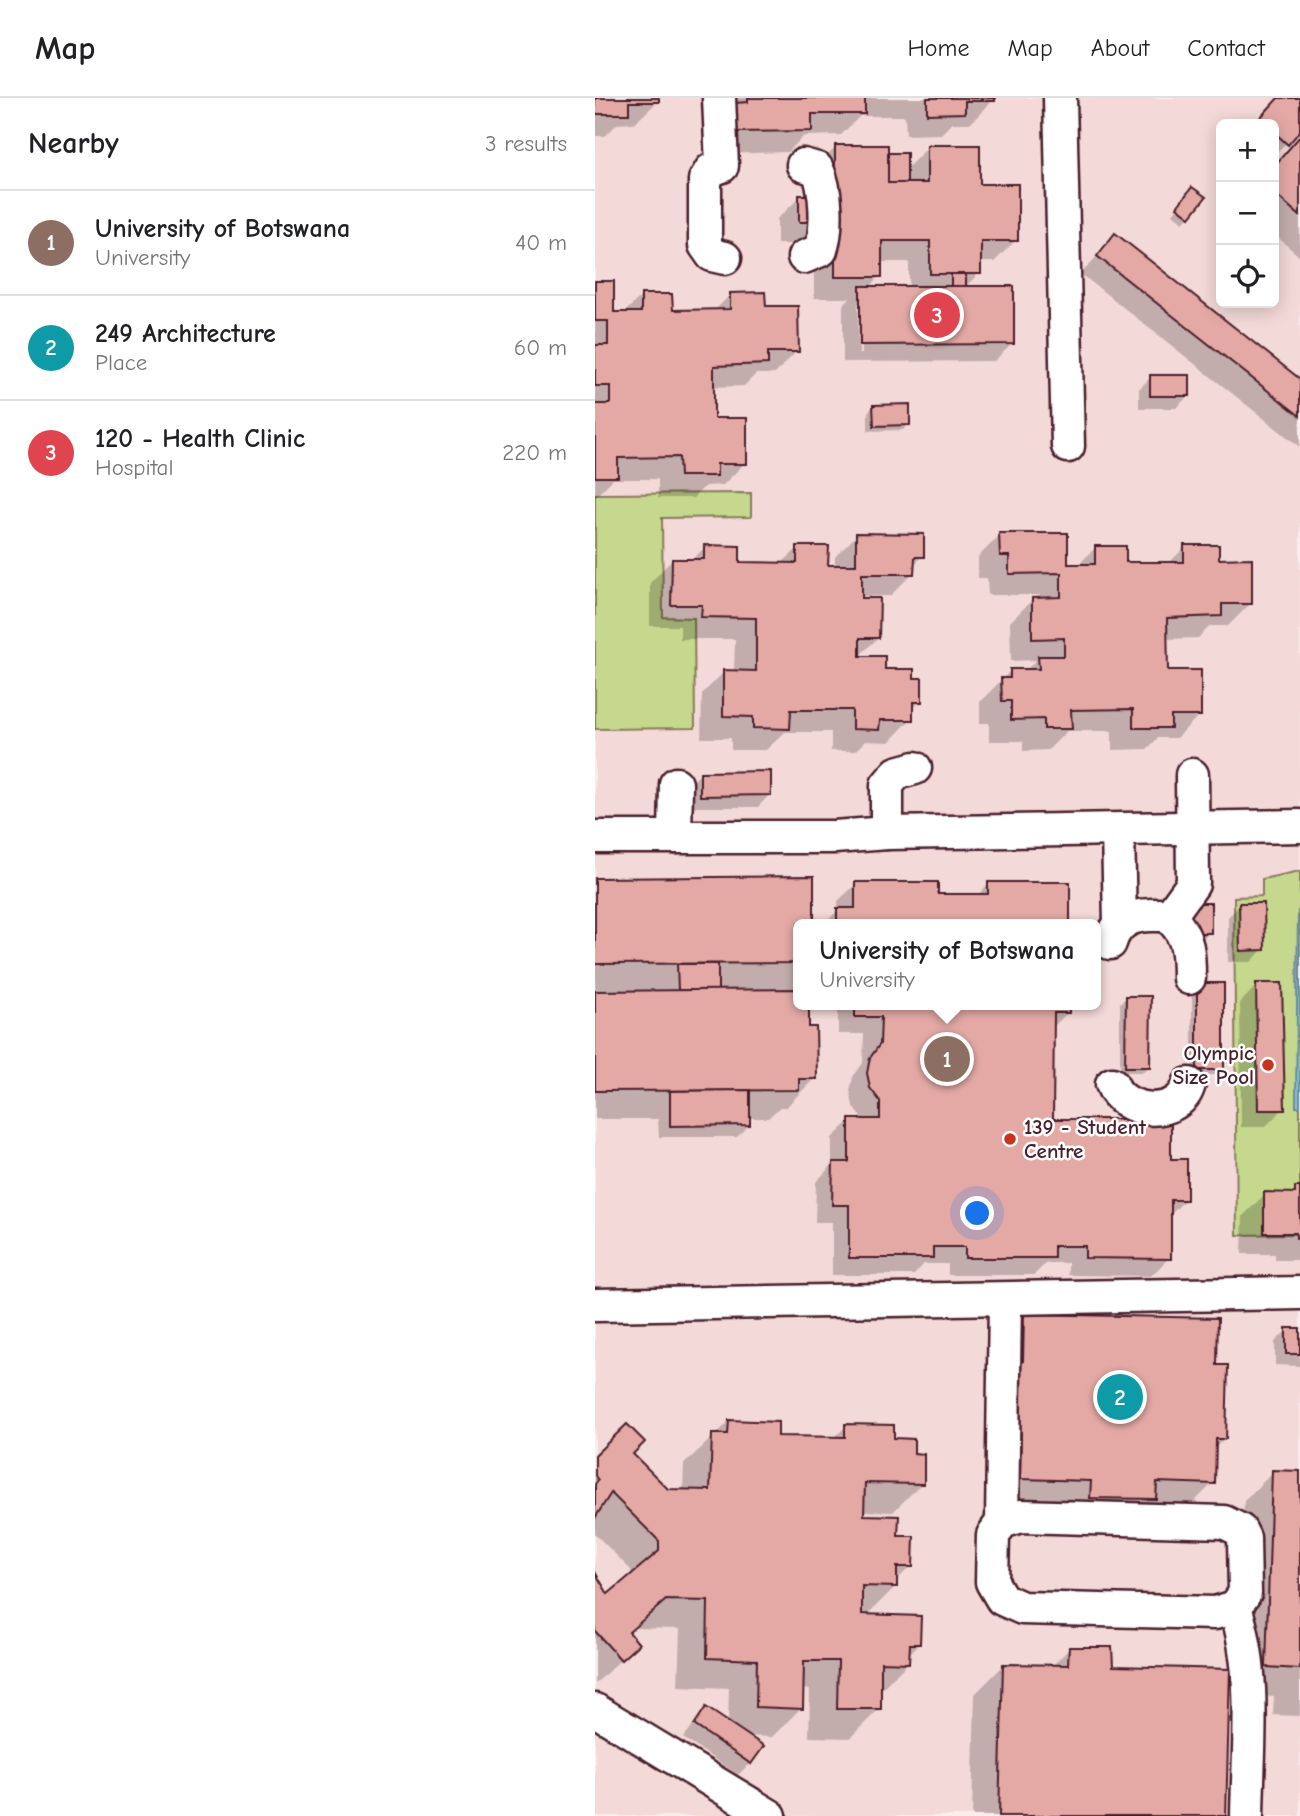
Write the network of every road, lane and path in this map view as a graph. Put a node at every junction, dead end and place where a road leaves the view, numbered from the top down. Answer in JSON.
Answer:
{"nodes":[{"id":1,"x":719,"y":98,"type":"edge"},
{"id":2,"x":1061,"y":98,"type":"edge"},
{"id":3,"x":803,"y":165,"type":"dead end"},
{"id":4,"x":804,"y":257,"type":"dead end"},
{"id":5,"x":725,"y":258,"type":"dead end"},
{"id":6,"x":1068,"y":446,"type":"dead end"},
{"id":7,"x":915,"y":768,"type":"dead end"},
{"id":8,"x":1192,"y":775,"type":"dead end"},
{"id":9,"x":676,"y":785,"type":"dead end"},
{"id":10,"x":1300,"y":826,"type":"edge"},
{"id":11,"x":1193,"y":829,"type":"junction"},
{"id":12,"x":1118,"y":830,"type":"junction"},
{"id":13,"x":887,"y":833,"type":"junction"},
{"id":14,"x":595,"y":837,"type":"edge"},
{"id":15,"x":675,"y":837,"type":"junction"},
{"id":16,"x":1169,"y":917,"type":"junction"},
{"id":17,"x":1189,"y":978,"type":"dead end"},
{"id":18,"x":1112,"y":1084,"type":"dead end"},
{"id":19,"x":1189,"y":1084,"type":"dead end"},
{"id":20,"x":1300,"y":1293,"type":"edge"},
{"id":21,"x":1005,"y":1299,"type":"junction"},
{"id":22,"x":595,"y":1305,"type":"edge"},
{"id":23,"x":1002,"y":1522,"type":"junction"},
{"id":24,"x":1235,"y":1607,"type":"junction"},
{"id":25,"x":595,"y":1710,"type":"edge"},
{"id":26,"x":770,"y":1816,"type":"edge"},
{"id":27,"x":1247,"y":1816,"type":"edge"}],
"edges":[{"from":1,"to":5,"type":"lane"},
{"from":2,"to":6,"type":"lane"},
{"from":3,"to":4,"type":"lane"},
{"from":7,"to":13,"type":"lane"},
{"from":8,"to":11,"type":"lane"},
{"from":9,"to":15,"type":"lane"},
{"from":10,"to":11,"type":"lane"},
{"from":11,"to":12,"type":"lane"},
{"from":11,"to":16,"type":"lane"},
{"from":12,"to":13,"type":"lane"},
{"from":12,"to":16,"type":"lane"},
{"from":13,"to":15,"type":"lane"},
{"from":14,"to":15,"type":"lane"},
{"from":16,"to":17,"type":"lane"},
{"from":18,"to":19,"type":"lane"},
{"from":20,"to":21,"type":"lane"},
{"from":21,"to":22,"type":"lane"},
{"from":21,"to":23,"type":"lane"},
{"from":23,"to":24,"type":"lane"},
{"from":23,"to":24,"type":"lane"},
{"from":24,"to":27,"type":"lane"},
{"from":25,"to":26,"type":"lane"}]}
